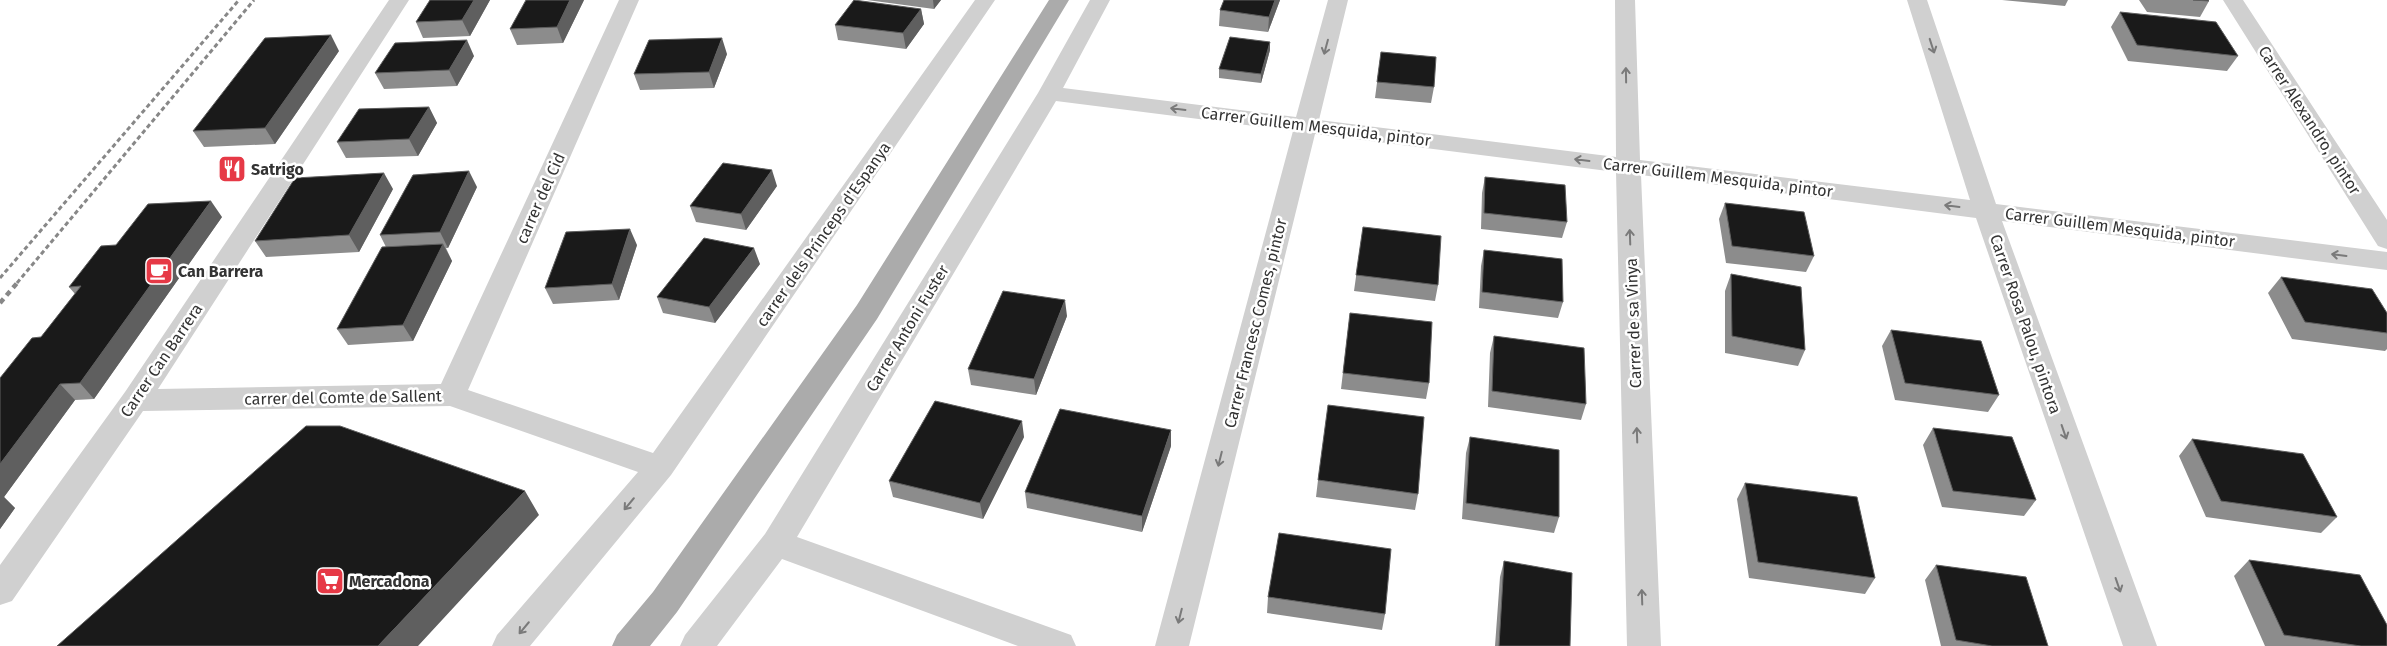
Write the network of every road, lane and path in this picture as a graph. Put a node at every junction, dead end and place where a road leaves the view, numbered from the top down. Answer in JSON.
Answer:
{"nodes":[{"id":1,"x":399,"y":0,"type":"edge"},
{"id":2,"x":629,"y":0,"type":"edge"},
{"id":3,"x":986,"y":0,"type":"edge"},
{"id":4,"x":1059,"y":0,"type":"edge"},
{"id":5,"x":1100,"y":0,"type":"edge"},
{"id":6,"x":1338,"y":0,"type":"edge"},
{"id":7,"x":1625,"y":0,"type":"edge"},
{"id":8,"x":1917,"y":0,"type":"edge"},
{"id":9,"x":2233,"y":0,"type":"edge"},
{"id":10,"x":1049,"y":93,"type":"junction"},
{"id":11,"x":1305,"y":125,"type":"junction"},
{"id":12,"x":1628,"y":165,"type":"junction"},
{"id":13,"x":1986,"y":211,"type":"junction"},
{"id":14,"x":2387,"y":240,"type":"edge"},
{"id":15,"x":2387,"y":261,"type":"edge"},
{"id":16,"x":451,"y":396,"type":"junction"},
{"id":17,"x":134,"y":400,"type":"junction"},
{"id":18,"x":660,"y":467,"type":"junction"},
{"id":19,"x":776,"y":543,"type":"junction"},
{"id":20,"x":0,"y":591,"type":"edge"},
{"id":21,"x":509,"y":646,"type":"edge"},
{"id":22,"x":629,"y":646,"type":"edge"},
{"id":23,"x":697,"y":646,"type":"edge"},
{"id":24,"x":1059,"y":646,"type":"edge"},
{"id":25,"x":1172,"y":646,"type":"edge"},
{"id":26,"x":1644,"y":646,"type":"edge"},
{"id":27,"x":2140,"y":646,"type":"edge"}],
"edges":[{"from":1,"to":17,"type":"street","name":"Carrer Can Barrera"},
{"from":2,"to":16,"type":"street","name":"carrer del Cid"},
{"from":3,"to":18,"type":"street","name":"carrer dels Prínceps d'Espanya"},
{"from":4,"to":22,"type":"main road"},
{"from":5,"to":10,"type":"street","name":"Carrer Antoni Fuster"},
{"from":6,"to":11,"type":"street","name":"Carrer Francesc Comes, pintor","one_way":true},
{"from":12,"to":7,"type":"street","name":"Carrer de sa Vinya","one_way":true},
{"from":8,"to":13,"type":"street","name":"Carrer Rosa Palou, pintora","one_way":true},
{"from":9,"to":14,"type":"street","name":"Carrer Alexandro, pintor"},
{"from":11,"to":10,"type":"street","name":"Carrer Guillem Mesquida, pintor","one_way":true},
{"from":10,"to":19,"type":"street","name":"Carrer Antoni Fuster"},
{"from":12,"to":11,"type":"street","name":"Carrer Guillem Mesquida, pintor","one_way":true},
{"from":11,"to":25,"type":"street","name":"Carrer Francesc Comes, pintor","one_way":true},
{"from":13,"to":12,"type":"street","name":"Carrer Guillem Mesquida, pintor","one_way":true},
{"from":26,"to":12,"type":"street","name":"Carrer de sa Vinya","one_way":true},
{"from":15,"to":13,"type":"street","name":"Carrer Guillem Mesquida, pintor","one_way":true},
{"from":13,"to":27,"type":"street","name":"Carrer Rosa Palou, pintora","one_way":true},
{"from":16,"to":17,"type":"street","name":"carrer del Comte de Sallent"},
{"from":16,"to":18,"type":"street","name":"carrer del Comte de Sallent"},
{"from":17,"to":20,"type":"street","name":"Carrer Can Barrera"},
{"from":18,"to":21,"type":"street","name":"carrer dels Prínceps d'Espanya","one_way":true},
{"from":19,"to":23,"type":"street","name":"Carrer Antoni Fuster"},
{"from":19,"to":24,"type":"street"}]}
